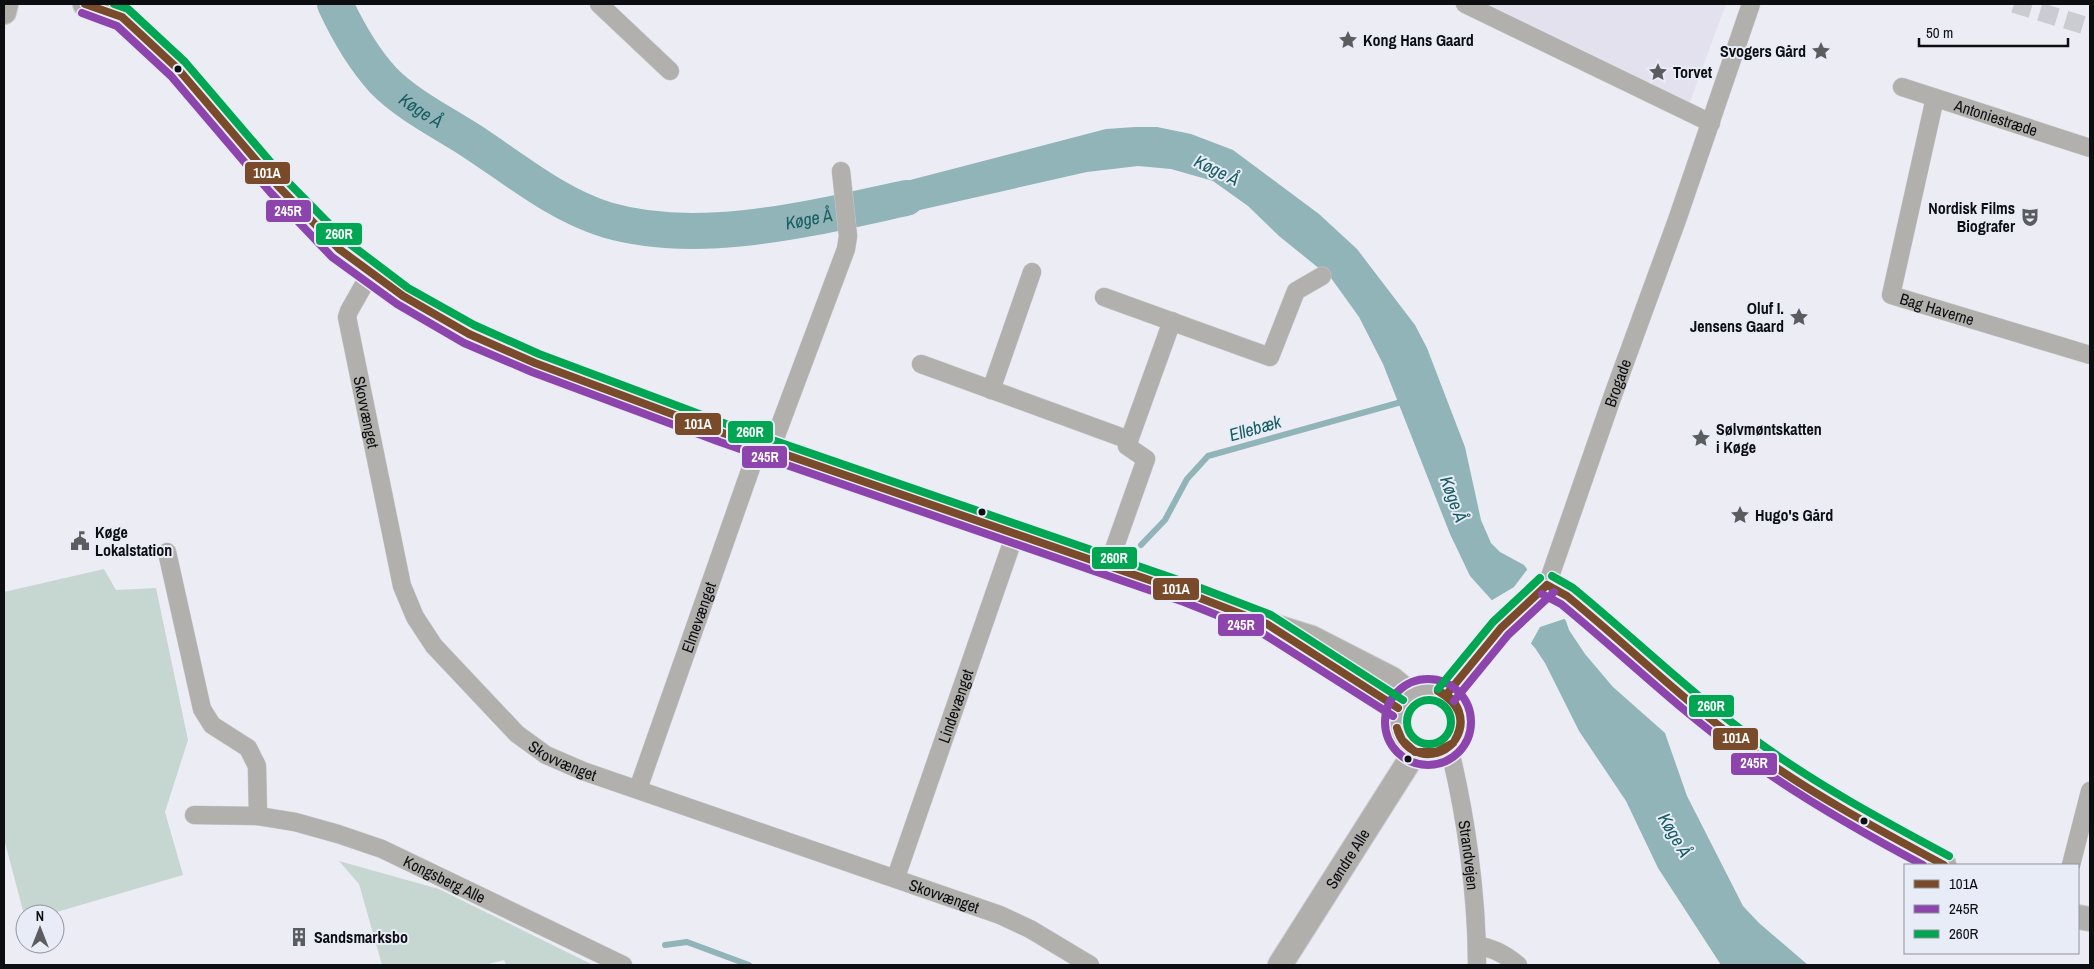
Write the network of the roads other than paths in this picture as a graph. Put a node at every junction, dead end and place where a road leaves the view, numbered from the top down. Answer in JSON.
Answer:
{"nodes":[{"id":1,"x":6,"y":4,"type":"edge"},
{"id":2,"x":85,"y":4,"type":"edge"},
{"id":3,"x":599,"y":4,"type":"edge"},
{"id":4,"x":1465,"y":4,"type":"edge"},
{"id":5,"x":1751,"y":4,"type":"edge"},
{"id":6,"x":116,"y":10,"type":"edge"},
{"id":7,"x":4,"y":12,"type":"edge"},
{"id":8,"x":670,"y":71,"type":"dead end"},
{"id":9,"x":1902,"y":87,"type":"dead end"},
{"id":10,"x":1935,"y":98,"type":"junction"},
{"id":11,"x":1711,"y":123,"type":"junction"},
{"id":12,"x":2090,"y":148,"type":"edge"},
{"id":13,"x":842,"y":171,"type":"dead end"},
{"id":14,"x":1032,"y":272,"type":"dead end"},
{"id":15,"x":370,"y":274,"type":"junction"},
{"id":16,"x":1322,"y":276,"type":"dead end"},
{"id":17,"x":1104,"y":297,"type":"dead end"},
{"id":18,"x":1172,"y":321,"type":"junction"},
{"id":19,"x":2090,"y":355,"type":"edge"},
{"id":20,"x":921,"y":364,"type":"dead end"},
{"id":21,"x":991,"y":390,"type":"junction"},
{"id":22,"x":1129,"y":440,"type":"junction"},
{"id":23,"x":765,"y":448,"type":"junction"},
{"id":24,"x":1015,"y":534,"type":"junction"},
{"id":25,"x":167,"y":552,"type":"dead end"},
{"id":26,"x":1108,"y":566,"type":"junction"},
{"id":27,"x":1547,"y":586,"type":"junction"},
{"id":28,"x":1446,"y":695,"type":"junction"},
{"id":29,"x":1404,"y":701,"type":"junction"},
{"id":30,"x":1448,"y":747,"type":"junction"},
{"id":31,"x":1415,"y":752,"type":"junction"},
{"id":32,"x":638,"y":789,"type":"junction"},
{"id":33,"x":2090,"y":791,"type":"edge"},
{"id":34,"x":194,"y":816,"type":"dead end"},
{"id":35,"x":258,"y":816,"type":"junction"},
{"id":36,"x":1942,"y":864,"type":"edge"},
{"id":37,"x":2072,"y":864,"type":"edge"},
{"id":38,"x":896,"y":877,"type":"junction"},
{"id":39,"x":1477,"y":946,"type":"junction"},
{"id":40,"x":623,"y":965,"type":"edge"},
{"id":41,"x":1090,"y":965,"type":"edge"},
{"id":42,"x":1280,"y":965,"type":"edge"},
{"id":43,"x":1477,"y":965,"type":"edge"},
{"id":44,"x":1518,"y":965,"type":"edge"}],
"edges":[{"from":1,"to":7,"type":"street"},
{"from":2,"to":6,"type":"street"},
{"from":3,"to":8,"type":"street"},
{"from":4,"to":11,"type":"street"},
{"from":5,"to":11,"type":"street"},
{"from":6,"to":15,"type":"street"},
{"from":9,"to":10,"type":"street","name":"Antoniestræde"},
{"from":10,"to":12,"type":"street","name":"Antoniestræde"},
{"from":10,"to":19,"type":"street","name":"Bag Haverne"},
{"from":11,"to":27,"type":"street","name":"Brogade"},
{"from":13,"to":23,"type":"street","name":"Elmevænget"},
{"from":14,"to":21,"type":"street"},
{"from":15,"to":23,"type":"street"},
{"from":15,"to":32,"type":"street","name":"Skovvænget"},
{"from":16,"to":18,"type":"street"},
{"from":17,"to":18,"type":"street"},
{"from":18,"to":22,"type":"street"},
{"from":20,"to":21,"type":"street"},
{"from":21,"to":22,"type":"street"},
{"from":22,"to":26,"type":"street"},
{"from":23,"to":24,"type":"street"},
{"from":23,"to":32,"type":"street","name":"Elmevænget"},
{"from":24,"to":26,"type":"street"},
{"from":24,"to":38,"type":"street","name":"Lindevænget"},
{"from":25,"to":35,"type":"street"},
{"from":26,"to":29,"type":"street"},
{"from":27,"to":28,"type":"street","name":"Brogade"},
{"from":27,"to":36,"type":"street"},
{"from":28,"to":29,"type":"street"},
{"from":28,"to":30,"type":"street"},
{"from":29,"to":31,"type":"street"},
{"from":30,"to":31,"type":"street"},
{"from":30,"to":39,"type":"street","name":"Strandvejen"},
{"from":31,"to":42,"type":"street","name":"Søndre Alle"},
{"from":32,"to":38,"type":"street","name":"Skovvænget"},
{"from":33,"to":37,"type":"street"},
{"from":34,"to":35,"type":"street","name":"Kongsberg Alle"},
{"from":35,"to":40,"type":"street","name":"Kongsberg Alle"},
{"from":38,"to":41,"type":"street","name":"Skovvænget"},
{"from":39,"to":43,"type":"street","name":"Strandvejen"},
{"from":39,"to":44,"type":"street"}]}
